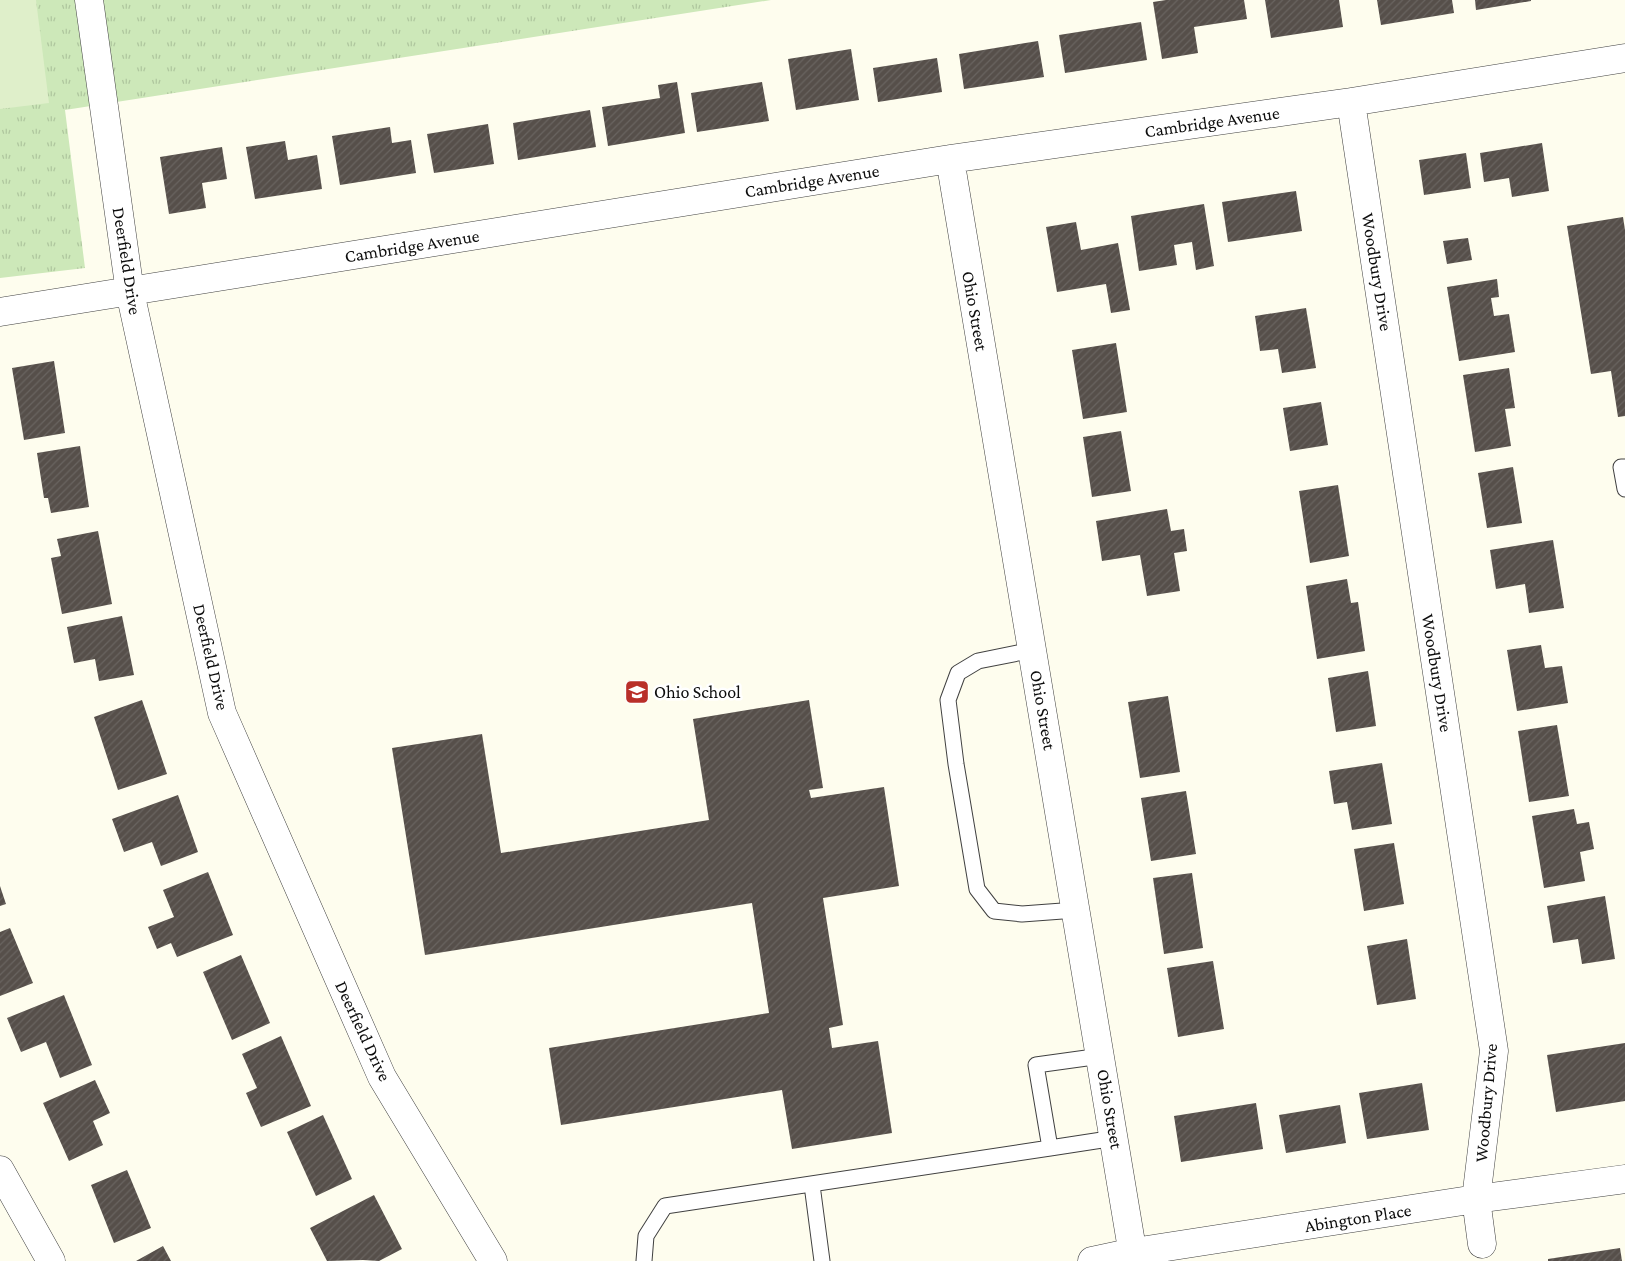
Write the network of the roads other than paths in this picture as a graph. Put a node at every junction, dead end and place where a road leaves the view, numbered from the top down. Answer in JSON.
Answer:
{"nodes":[{"id":1,"x":89,"y":0,"type":"edge"},
{"id":2,"x":1625,"y":58,"type":"edge"},
{"id":3,"x":1351,"y":102,"type":"junction"},
{"id":4,"x":950,"y":159,"type":"junction"},
{"id":5,"x":130,"y":292,"type":"junction"},
{"id":6,"x":0,"y":312,"type":"edge"},
{"id":7,"x":1625,"y":467,"type":"edge"},
{"id":8,"x":1625,"y":489,"type":"edge"},
{"id":9,"x":1033,"y":650,"type":"junction"},
{"id":10,"x":1076,"y":910,"type":"junction"},
{"id":11,"x":1101,"y":1056,"type":"junction"},
{"id":12,"x":1115,"y":1138,"type":"junction"},
{"id":13,"x":1050,"y":1148,"type":"junction"},
{"id":14,"x":0,"y":1170,"type":"edge"},
{"id":15,"x":1625,"y":1179,"type":"edge"},
{"id":16,"x":812,"y":1185,"type":"junction"},
{"id":17,"x":1476,"y":1199,"type":"junction"},
{"id":18,"x":1482,"y":1244,"type":"dead end"},
{"id":19,"x":1134,"y":1257,"type":"edge"},
{"id":20,"x":51,"y":1261,"type":"edge"},
{"id":21,"x":493,"y":1261,"type":"edge"},
{"id":22,"x":644,"y":1261,"type":"edge"},
{"id":23,"x":822,"y":1261,"type":"edge"},
{"id":24,"x":1092,"y":1261,"type":"edge"}],
"edges":[{"from":1,"to":5,"type":"street","name":"Deerfield Drive"},
{"from":2,"to":3,"type":"street","name":"Cambridge Avenue"},
{"from":3,"to":4,"type":"street","name":"Cambridge Avenue"},
{"from":3,"to":17,"type":"street","name":"Woodbury Drive"},
{"from":4,"to":5,"type":"street","name":"Cambridge Avenue"},
{"from":4,"to":9,"type":"street","name":"Ohio Street"},
{"from":5,"to":6,"type":"street","name":"Cambridge Avenue"},
{"from":5,"to":21,"type":"street","name":"Deerfield Drive"},
{"from":7,"to":8,"type":"lane"},
{"from":9,"to":10,"type":"street","name":"Ohio Street"},
{"from":9,"to":10,"type":"lane"},
{"from":10,"to":11,"type":"street","name":"Ohio Street"},
{"from":11,"to":12,"type":"street","name":"Ohio Street"},
{"from":11,"to":13,"type":"lane"},
{"from":12,"to":13,"type":"lane"},
{"from":12,"to":19,"type":"street","name":"Ohio Street"},
{"from":13,"to":16,"type":"lane"},
{"from":14,"to":20,"type":"street"},
{"from":15,"to":17,"type":"street","name":"Abington Place"},
{"from":16,"to":22,"type":"lane"},
{"from":16,"to":23,"type":"lane"},
{"from":17,"to":18,"type":"street","name":"Woodbury Drive"},
{"from":17,"to":19,"type":"street","name":"Abington Place"},
{"from":19,"to":24,"type":"street","name":"Abington Place"}]}
